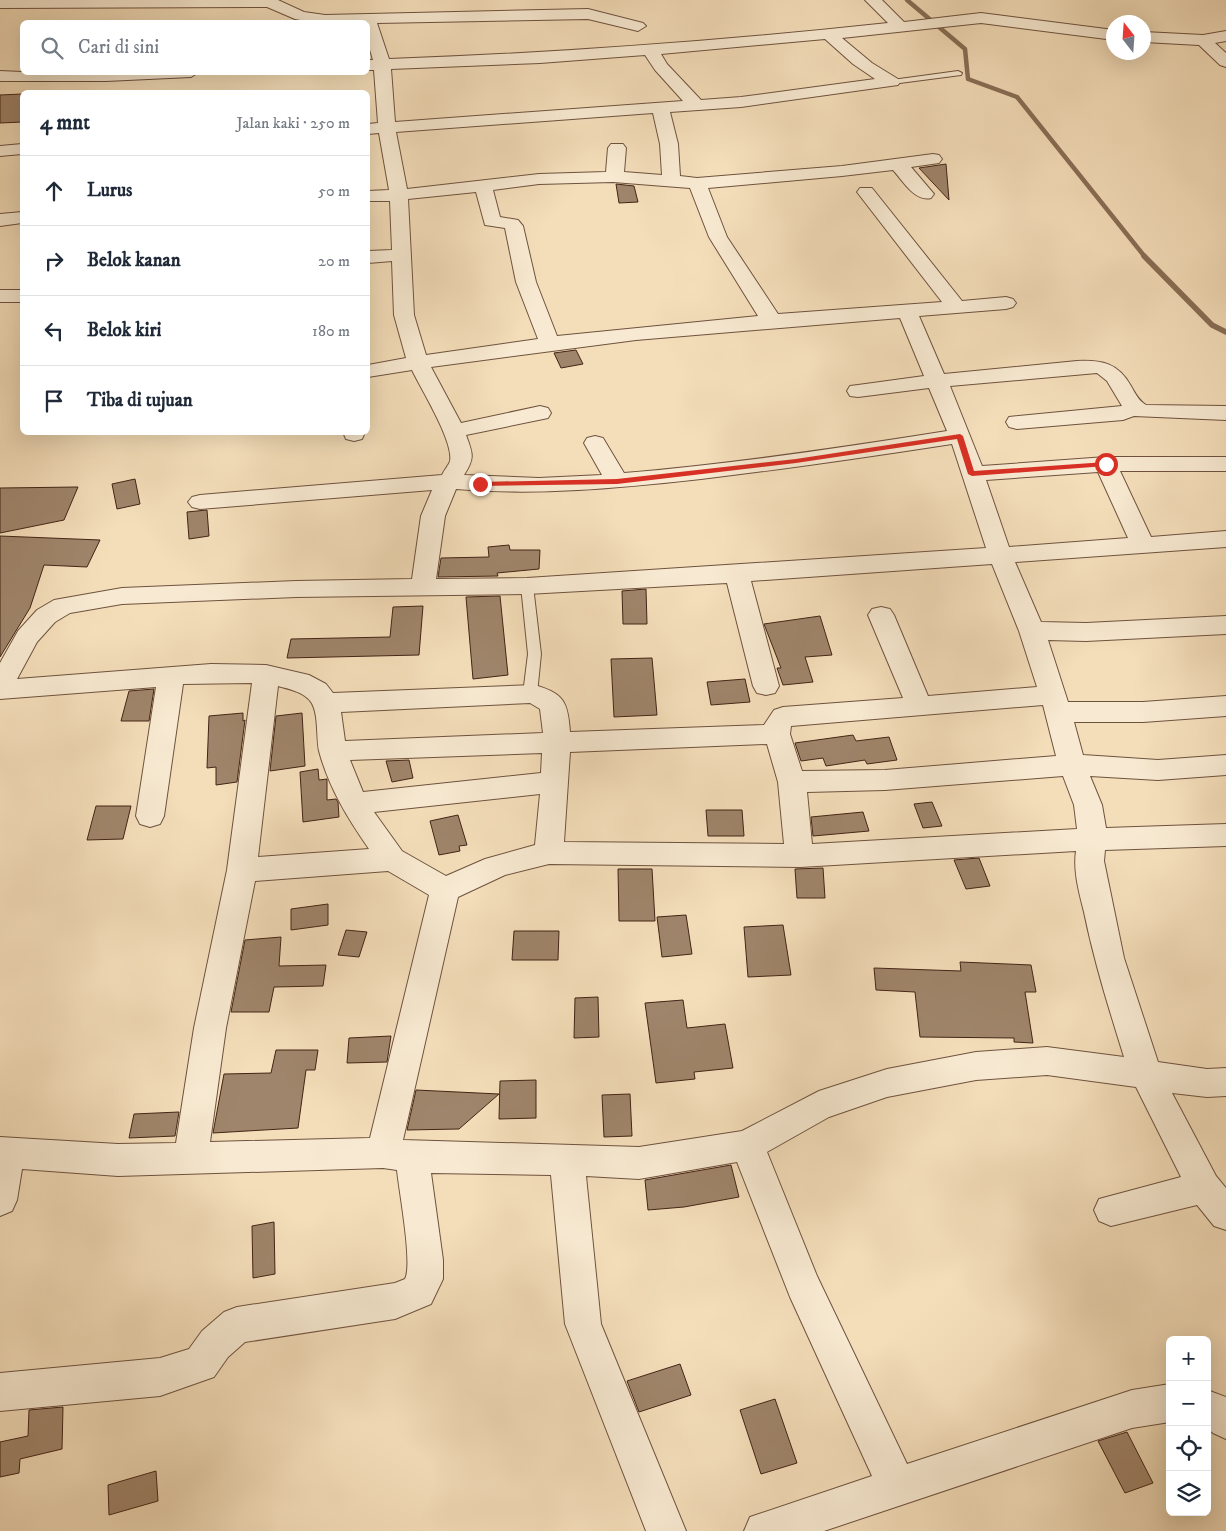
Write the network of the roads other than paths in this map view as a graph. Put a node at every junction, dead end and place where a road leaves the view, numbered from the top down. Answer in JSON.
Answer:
{"nodes":[{"id":1,"x":297,"y":0,"type":"edge"},
{"id":2,"x":405,"y":0,"type":"edge"},
{"id":3,"x":873,"y":0,"type":"edge"},
{"id":4,"x":0,"y":2,"type":"edge"},
{"id":5,"x":277,"y":4,"type":"junction"},
{"id":6,"x":1049,"y":12,"type":"dead end"},
{"id":7,"x":403,"y":18,"type":"junction"},
{"id":8,"x":368,"y":19,"type":"joint"},
{"id":9,"x":1028,"y":24,"type":"junction"},
{"id":10,"x":907,"y":25,"type":"junction"},
{"id":11,"x":638,"y":26,"type":"dead end"},
{"id":12,"x":370,"y":32,"type":"edge"},
{"id":13,"x":829,"y":34,"type":"junction"},
{"id":14,"x":1106,"y":35,"type":"edge"},
{"id":15,"x":1226,"y":36,"type":"edge"},
{"id":16,"x":1151,"y":37,"type":"edge"},
{"id":17,"x":1203,"y":40,"type":"junction"},
{"id":18,"x":650,"y":49,"type":"junction"},
{"id":19,"x":1226,"y":62,"type":"edge"},
{"id":20,"x":375,"y":65,"type":"edge"},
{"id":21,"x":958,"y":74,"type":"dead end"},
{"id":22,"x":127,"y":75,"type":"edge"},
{"id":23,"x":0,"y":76,"type":"edge"},
{"id":24,"x":892,"y":82,"type":"junction"},
{"id":25,"x":696,"y":105,"type":"junction"},
{"id":26,"x":660,"y":107,"type":"junction"},
{"id":27,"x":388,"y":128,"type":"junction"},
{"id":28,"x":370,"y":129,"type":"edge"},
{"id":29,"x":617,"y":148,"type":"dead end"},
{"id":30,"x":20,"y":150,"type":"edge"},
{"id":31,"x":0,"y":151,"type":"edge"},
{"id":32,"x":933,"y":159,"type":"dead end"},
{"id":33,"x":898,"y":164,"type":"junction"},
{"id":34,"x":615,"y":177,"type":"junction"},
{"id":35,"x":671,"y":181,"type":"junction"},
{"id":36,"x":697,"y":183,"type":"junction"},
{"id":37,"x":483,"y":186,"type":"junction"},
{"id":38,"x":866,"y":192,"type":"dead end"},
{"id":39,"x":925,"y":194,"type":"dead end"},
{"id":40,"x":399,"y":195,"type":"junction"},
{"id":41,"x":370,"y":196,"type":"edge"},
{"id":42,"x":20,"y":218,"type":"edge"},
{"id":43,"x":0,"y":220,"type":"edge"},
{"id":44,"x":402,"y":255,"type":"junction"},
{"id":45,"x":370,"y":257,"type":"edge"},
{"id":46,"x":0,"y":296,"type":"edge"},
{"id":47,"x":20,"y":296,"type":"edge"},
{"id":48,"x":1006,"y":303,"type":"dead end"},
{"id":49,"x":957,"y":308,"type":"junction"},
{"id":50,"x":907,"y":311,"type":"junction"},
{"id":51,"x":771,"y":320,"type":"junction"},
{"id":52,"x":549,"y":342,"type":"junction"},
{"id":53,"x":418,"y":362,"type":"junction"},
{"id":54,"x":370,"y":371,"type":"edge"},
{"id":55,"x":936,"y":381,"type":"junction"},
{"id":56,"x":858,"y":392,"type":"dead end"},
{"id":57,"x":1134,"y":408,"type":"junction"},
{"id":58,"x":540,"y":412,"type":"dead end"},
{"id":59,"x":1226,"y":413,"type":"edge"},
{"id":60,"x":1017,"y":422,"type":"dead end"},
{"id":61,"x":454,"y":431,"type":"junction"},
{"id":62,"x":960,"y":436,"type":"junction"},
{"id":63,"x":595,"y":444,"type":"dead end"},
{"id":64,"x":1106,"y":464,"type":"junction"},
{"id":65,"x":1226,"y":464,"type":"edge"},
{"id":66,"x":972,"y":474,"type":"junction"},
{"id":67,"x":449,"y":481,"type":"junction"},
{"id":68,"x":617,"y":482,"type":"junction"},
{"id":69,"x":200,"y":502,"type":"dead end"},
{"id":70,"x":1226,"y":539,"type":"edge"},
{"id":71,"x":1143,"y":546,"type":"junction"},
{"id":72,"x":1000,"y":554,"type":"junction"},
{"id":73,"x":737,"y":574,"type":"junction"},
{"id":74,"x":527,"y":586,"type":"junction"},
{"id":75,"x":424,"y":588,"type":"junction"},
{"id":76,"x":881,"y":615,"type":"dead end"},
{"id":77,"x":1226,"y":624,"type":"edge"},
{"id":78,"x":1032,"y":631,"type":"junction"},
{"id":79,"x":266,"y":674,"type":"junction"},
{"id":80,"x":171,"y":676,"type":"junction"},
{"id":81,"x":766,"y":686,"type":"dead end"},
{"id":82,"x":0,"y":688,"type":"edge"},
{"id":83,"x":530,"y":694,"type":"junction"},
{"id":84,"x":326,"y":703,"type":"junction"},
{"id":85,"x":1055,"y":704,"type":"junction"},
{"id":86,"x":919,"y":705,"type":"junction"},
{"id":87,"x":1226,"y":706,"type":"edge"},
{"id":88,"x":777,"y":734,"type":"junction"},
{"id":89,"x":556,"y":740,"type":"junction"},
{"id":90,"x":333,"y":751,"type":"junction"},
{"id":91,"x":1072,"y":765,"type":"junction"},
{"id":92,"x":1226,"y":765,"type":"edge"},
{"id":93,"x":554,"y":782,"type":"junction"},
{"id":94,"x":792,"y":782,"type":"junction"},
{"id":95,"x":353,"y":804,"type":"junction"},
{"id":96,"x":150,"y":816,"type":"dead end"},
{"id":97,"x":1226,"y":836,"type":"edge"},
{"id":98,"x":1093,"y":839,"type":"junction"},
{"id":99,"x":549,"y":853,"type":"junction"},
{"id":100,"x":800,"y":856,"type":"junction"},
{"id":101,"x":392,"y":859,"type":"junction"},
{"id":102,"x":242,"y":870,"type":"junction"},
{"id":103,"x":445,"y":890,"type":"junction"},
{"id":104,"x":1146,"y":1075,"type":"junction"},
{"id":105,"x":1226,"y":1082,"type":"edge"},
{"id":106,"x":747,"y":1145,"type":"junction"},
{"id":107,"x":4,"y":1153,"type":"edge"},
{"id":108,"x":397,"y":1155,"type":"junction"},
{"id":109,"x":191,"y":1158,"type":"junction"},
{"id":110,"x":567,"y":1160,"type":"junction"},
{"id":111,"x":1204,"y":1187,"type":"junction"},
{"id":112,"x":0,"y":1200,"type":"edge"},
{"id":113,"x":1111,"y":1210,"type":"dead end"},
{"id":114,"x":1226,"y":1214,"type":"edge"},
{"id":115,"x":0,"y":1392,"type":"edge"},
{"id":116,"x":1166,"y":1404,"type":"edge"},
{"id":117,"x":1211,"y":1411,"type":"edge"},
{"id":118,"x":1226,"y":1420,"type":"edge"},
{"id":119,"x":898,"y":1488,"type":"junction"},
{"id":120,"x":666,"y":1531,"type":"edge"},
{"id":121,"x":764,"y":1531,"type":"edge"}],
"edges":[{"from":1,"to":5,"type":"street"},
{"from":2,"to":7,"type":"street"},
{"from":3,"to":10,"type":"street"},
{"from":4,"to":5,"type":"street"},
{"from":5,"to":8,"type":"street"},
{"from":6,"to":9,"type":"street"},
{"from":7,"to":8,"type":"street"},
{"from":7,"to":11,"type":"street"},
{"from":9,"to":10,"type":"street"},
{"from":9,"to":14,"type":"street"},
{"from":10,"to":13,"type":"street"},
{"from":12,"to":20,"type":"street"},
{"from":13,"to":18,"type":"street"},
{"from":13,"to":24,"type":"street"},
{"from":15,"to":17,"type":"street"},
{"from":16,"to":17,"type":"street"},
{"from":17,"to":19,"type":"street"},
{"from":18,"to":20,"type":"street"},
{"from":18,"to":25,"type":"street"},
{"from":20,"to":27,"type":"street"},
{"from":21,"to":24,"type":"lane"},
{"from":22,"to":23,"type":"street"},
{"from":24,"to":25,"type":"street"},
{"from":25,"to":26,"type":"street"},
{"from":26,"to":27,"type":"street"},
{"from":26,"to":35,"type":"street"},
{"from":27,"to":28,"type":"street"},
{"from":27,"to":40,"type":"street"},
{"from":29,"to":34,"type":"street"},
{"from":30,"to":31,"type":"street"},
{"from":32,"to":33,"type":"street"},
{"from":33,"to":36,"type":"street"},
{"from":33,"to":39,"type":"street"},
{"from":34,"to":35,"type":"street"},
{"from":34,"to":37,"type":"street"},
{"from":35,"to":36,"type":"street"},
{"from":36,"to":51,"type":"street"},
{"from":37,"to":40,"type":"street"},
{"from":37,"to":52,"type":"street"},
{"from":38,"to":49,"type":"street"},
{"from":40,"to":41,"type":"street"},
{"from":40,"to":44,"type":"street"},
{"from":42,"to":43,"type":"street"},
{"from":44,"to":45,"type":"street"},
{"from":44,"to":53,"type":"street"},
{"from":46,"to":47,"type":"street"},
{"from":48,"to":49,"type":"street"},
{"from":49,"to":50,"type":"street"},
{"from":50,"to":51,"type":"street"},
{"from":50,"to":55,"type":"street"},
{"from":51,"to":52,"type":"street"},
{"from":52,"to":53,"type":"street"},
{"from":53,"to":54,"type":"street"},
{"from":53,"to":61,"type":"street"},
{"from":55,"to":56,"type":"street"},
{"from":55,"to":57,"type":"street"},
{"from":55,"to":62,"type":"street"},
{"from":57,"to":59,"type":"street"},
{"from":57,"to":60,"type":"street"},
{"from":58,"to":61,"type":"street"},
{"from":61,"to":67,"type":"street"},
{"from":62,"to":66,"type":"street"},
{"from":62,"to":68,"type":"street"},
{"from":63,"to":68,"type":"street"},
{"from":64,"to":65,"type":"street"},
{"from":64,"to":66,"type":"street"},
{"from":64,"to":71,"type":"street"},
{"from":66,"to":72,"type":"street"},
{"from":67,"to":68,"type":"street"},
{"from":67,"to":69,"type":"street"},
{"from":67,"to":75,"type":"street"},
{"from":70,"to":71,"type":"street"},
{"from":71,"to":72,"type":"street"},
{"from":72,"to":73,"type":"street"},
{"from":72,"to":78,"type":"street"},
{"from":73,"to":74,"type":"street"},
{"from":73,"to":81,"type":"street"},
{"from":74,"to":75,"type":"street"},
{"from":74,"to":83,"type":"lane"},
{"from":75,"to":82,"type":"street"},
{"from":76,"to":86,"type":"street"},
{"from":77,"to":78,"type":"street"},
{"from":78,"to":85,"type":"street"},
{"from":79,"to":80,"type":"street"},
{"from":79,"to":84,"type":"street"},
{"from":79,"to":102,"type":"street"},
{"from":80,"to":82,"type":"street"},
{"from":80,"to":96,"type":"street"},
{"from":83,"to":84,"type":"street"},
{"from":83,"to":89,"type":"street"},
{"from":84,"to":90,"type":"street"},
{"from":85,"to":86,"type":"street"},
{"from":85,"to":87,"type":"street"},
{"from":85,"to":91,"type":"street"},
{"from":86,"to":88,"type":"street"},
{"from":88,"to":89,"type":"street"},
{"from":88,"to":94,"type":"street"},
{"from":89,"to":90,"type":"street"},
{"from":89,"to":93,"type":"street"},
{"from":90,"to":95,"type":"street"},
{"from":91,"to":92,"type":"street"},
{"from":91,"to":94,"type":"street"},
{"from":91,"to":98,"type":"street"},
{"from":93,"to":95,"type":"street"},
{"from":93,"to":99,"type":"street"},
{"from":94,"to":100,"type":"street"},
{"from":95,"to":101,"type":"street"},
{"from":97,"to":98,"type":"street"},
{"from":98,"to":100,"type":"street"},
{"from":98,"to":104,"type":"street"},
{"from":99,"to":100,"type":"street"},
{"from":99,"to":103,"type":"street"},
{"from":101,"to":102,"type":"street"},
{"from":101,"to":103,"type":"street"},
{"from":102,"to":109,"type":"street"},
{"from":103,"to":108,"type":"street"},
{"from":104,"to":105,"type":"street"},
{"from":104,"to":106,"type":"street"},
{"from":104,"to":111,"type":"street"},
{"from":106,"to":110,"type":"street"},
{"from":106,"to":119,"type":"street"},
{"from":107,"to":109,"type":"street"},
{"from":107,"to":112,"type":"street"},
{"from":108,"to":109,"type":"street"},
{"from":108,"to":110,"type":"street"},
{"from":108,"to":115,"type":"street"},
{"from":110,"to":120,"type":"street"},
{"from":111,"to":113,"type":"street"},
{"from":111,"to":114,"type":"street"},
{"from":116,"to":119,"type":"street"},
{"from":117,"to":118,"type":"street"},
{"from":119,"to":121,"type":"street"}]}
